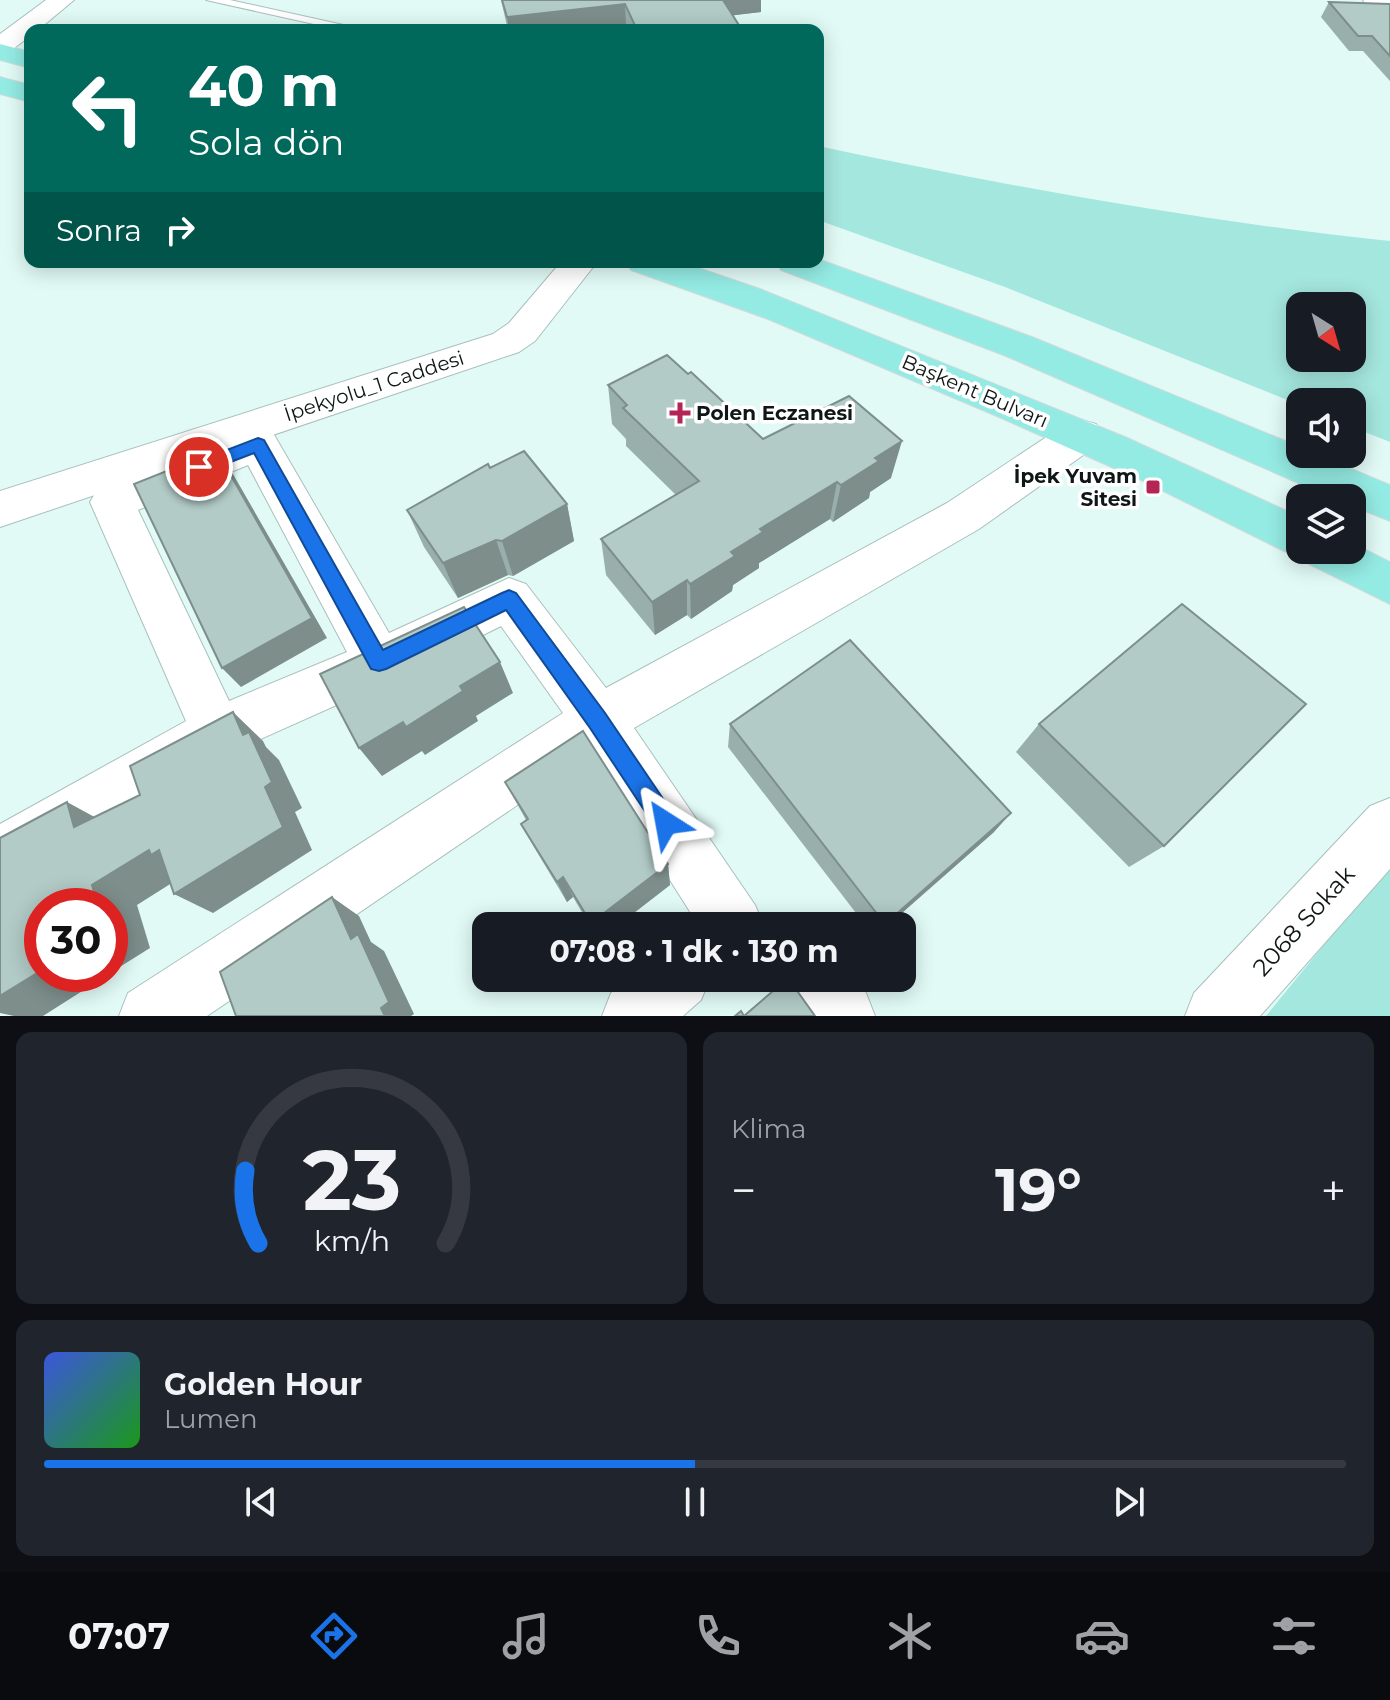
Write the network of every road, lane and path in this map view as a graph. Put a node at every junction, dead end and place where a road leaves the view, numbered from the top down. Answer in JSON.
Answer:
{"nodes":[{"id":1,"x":62,"y":0,"type":"edge"},
{"id":2,"x":212,"y":0,"type":"edge"},
{"id":3,"x":1375,"y":0,"type":"edge"},
{"id":4,"x":1390,"y":1,"type":"edge"},
{"id":5,"x":30,"y":24,"type":"edge"},
{"id":6,"x":330,"y":24,"type":"edge"},
{"id":7,"x":24,"y":28,"type":"edge"},
{"id":8,"x":0,"y":46,"type":"edge"},
{"id":9,"x":0,"y":52,"type":"edge"},
{"id":10,"x":24,"y":58,"type":"edge"},
{"id":11,"x":0,"y":85,"type":"edge"},
{"id":12,"x":24,"y":92,"type":"edge"},
{"id":13,"x":575,"y":268,"type":"edge"},
{"id":14,"x":660,"y":268,"type":"edge"},
{"id":15,"x":811,"y":268,"type":"edge"},
{"id":16,"x":1081,"y":435,"type":"junction"},
{"id":17,"x":1390,"y":504,"type":"edge"},
{"id":18,"x":0,"y":509,"type":"edge"},
{"id":19,"x":1286,"y":531,"type":"edge"},
{"id":20,"x":1351,"y":564,"type":"edge"},
{"id":21,"x":1390,"y":584,"type":"edge"},
{"id":22,"x":379,"y":662,"type":"junction"},
{"id":23,"x":598,"y":720,"type":"junction"},
{"id":24,"x":217,"y":732,"type":"junction"},
{"id":25,"x":1390,"y":826,"type":"edge"},
{"id":26,"x":0,"y":856,"type":"edge"},
{"id":27,"x":725,"y":912,"type":"edge"},
{"id":28,"x":662,"y":992,"type":"edge"},
{"id":29,"x":826,"y":992,"type":"edge"},
{"id":30,"x":151,"y":1016,"type":"edge"},
{"id":31,"x":634,"y":1016,"type":"edge"},
{"id":32,"x":843,"y":1016,"type":"edge"},
{"id":33,"x":1217,"y":1016,"type":"edge"}],
"edges":[{"from":1,"to":5,"type":"street"},
{"from":2,"to":6,"type":"lane"},
{"from":3,"to":4,"type":"street"},
{"from":7,"to":8,"type":"street"},
{"from":9,"to":10,"type":"main road"},
{"from":11,"to":12,"type":"main road"},
{"from":13,"to":18,"type":"street","name":"İpekyolu_1 Caddesi"},
{"from":14,"to":16,"type":"main road","name":"Başkent Bulvarı"},
{"from":15,"to":17,"type":"main road"},
{"from":16,"to":19,"type":"main road","name":"Başkent Bulvarı"},
{"from":16,"to":23,"type":"street"},
{"from":20,"to":21,"type":"main road"},
{"from":22,"to":23,"type":"street"},
{"from":22,"to":24,"type":"street"},
{"from":22,"to":24,"type":"street"},
{"from":23,"to":27,"type":"street"},
{"from":23,"to":30,"type":"street"},
{"from":24,"to":26,"type":"street"},
{"from":25,"to":33,"type":"street","name":"2068 Sokak"},
{"from":28,"to":31,"type":"street"},
{"from":29,"to":32,"type":"street"}]}
